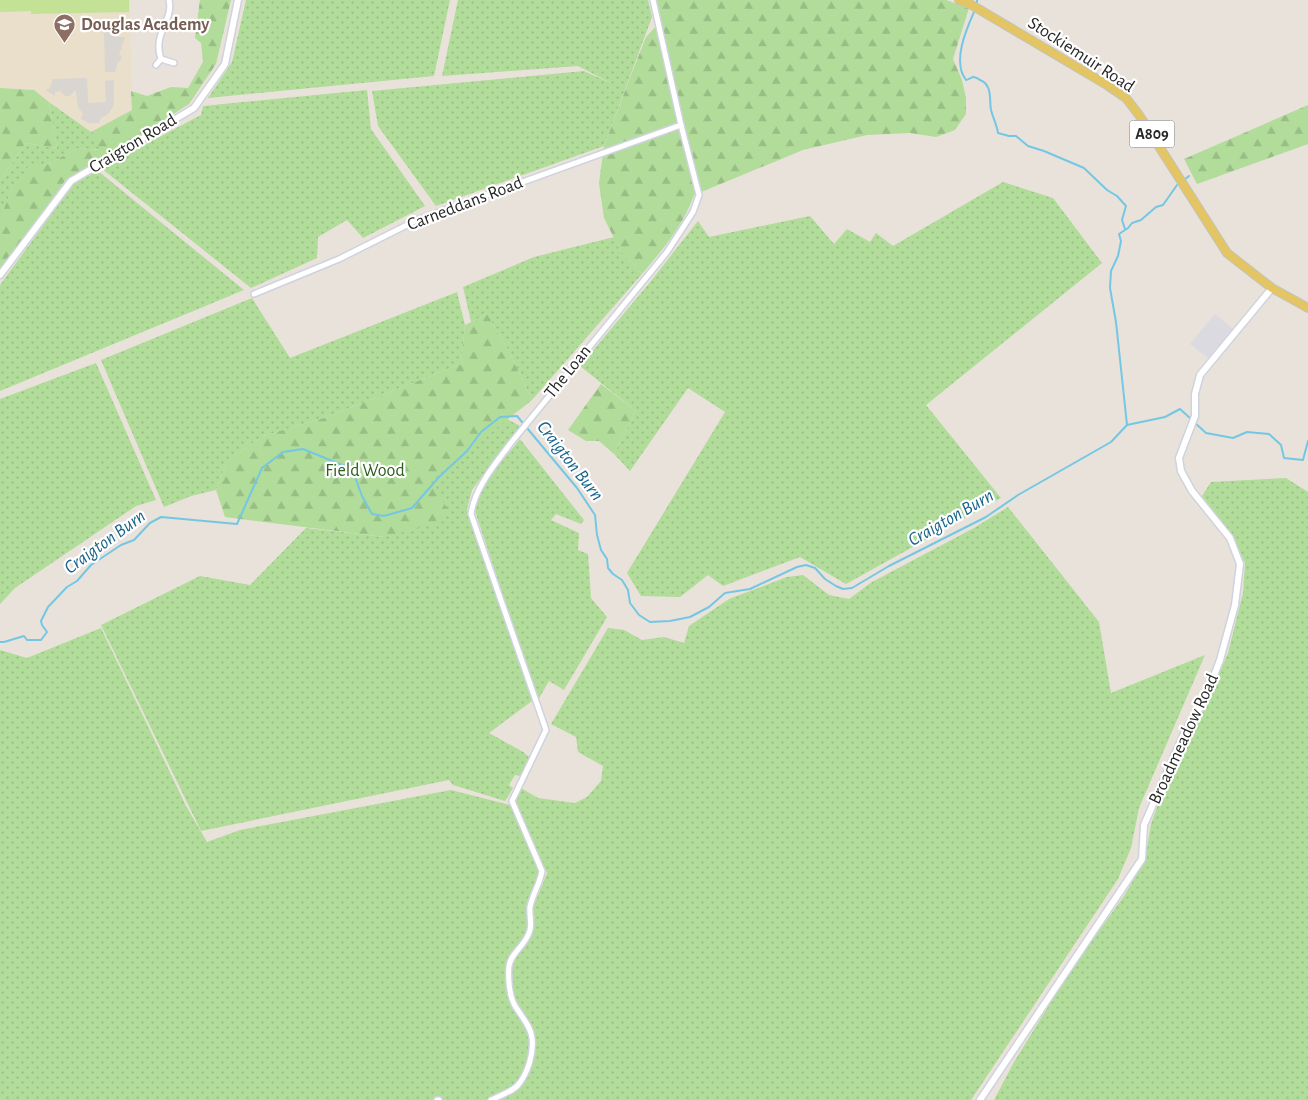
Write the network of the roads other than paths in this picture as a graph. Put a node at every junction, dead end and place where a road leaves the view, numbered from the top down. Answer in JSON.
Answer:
{"nodes":[{"id":1,"x":168,"y":0,"type":"edge"},
{"id":2,"x":238,"y":0,"type":"edge"},
{"id":3,"x":653,"y":0,"type":"edge"},
{"id":4,"x":959,"y":0,"type":"edge"},
{"id":5,"x":161,"y":59,"type":"junction"},
{"id":6,"x":174,"y":63,"type":"dead end"},
{"id":7,"x":156,"y":65,"type":"dead end"},
{"id":8,"x":681,"y":125,"type":"junction"},
{"id":9,"x":0,"y":275,"type":"edge"},
{"id":10,"x":1272,"y":288,"type":"junction"},
{"id":11,"x":254,"y":294,"type":"dead end"},
{"id":12,"x":1308,"y":308,"type":"edge"},
{"id":13,"x":491,"y":1100,"type":"edge"},
{"id":14,"x":980,"y":1100,"type":"edge"}],
"edges":[{"from":1,"to":5,"type":"street"},
{"from":2,"to":9,"type":"street","name":"Craigton Road"},
{"from":3,"to":8,"type":"street","name":"The Loan"},
{"from":4,"to":10,"type":"main road","name":"Stockiemuir Road","number":"A809"},
{"from":5,"to":6,"type":"street"},
{"from":5,"to":7,"type":"street"},
{"from":8,"to":11,"type":"street","name":"Carneddans Road"},
{"from":8,"to":13,"type":"street","name":"The Loan"},
{"from":10,"to":12,"type":"main road","name":"Stockiemuir Road","number":"A809"},
{"from":10,"to":14,"type":"street","name":"Broadmeadow Road"}]}
